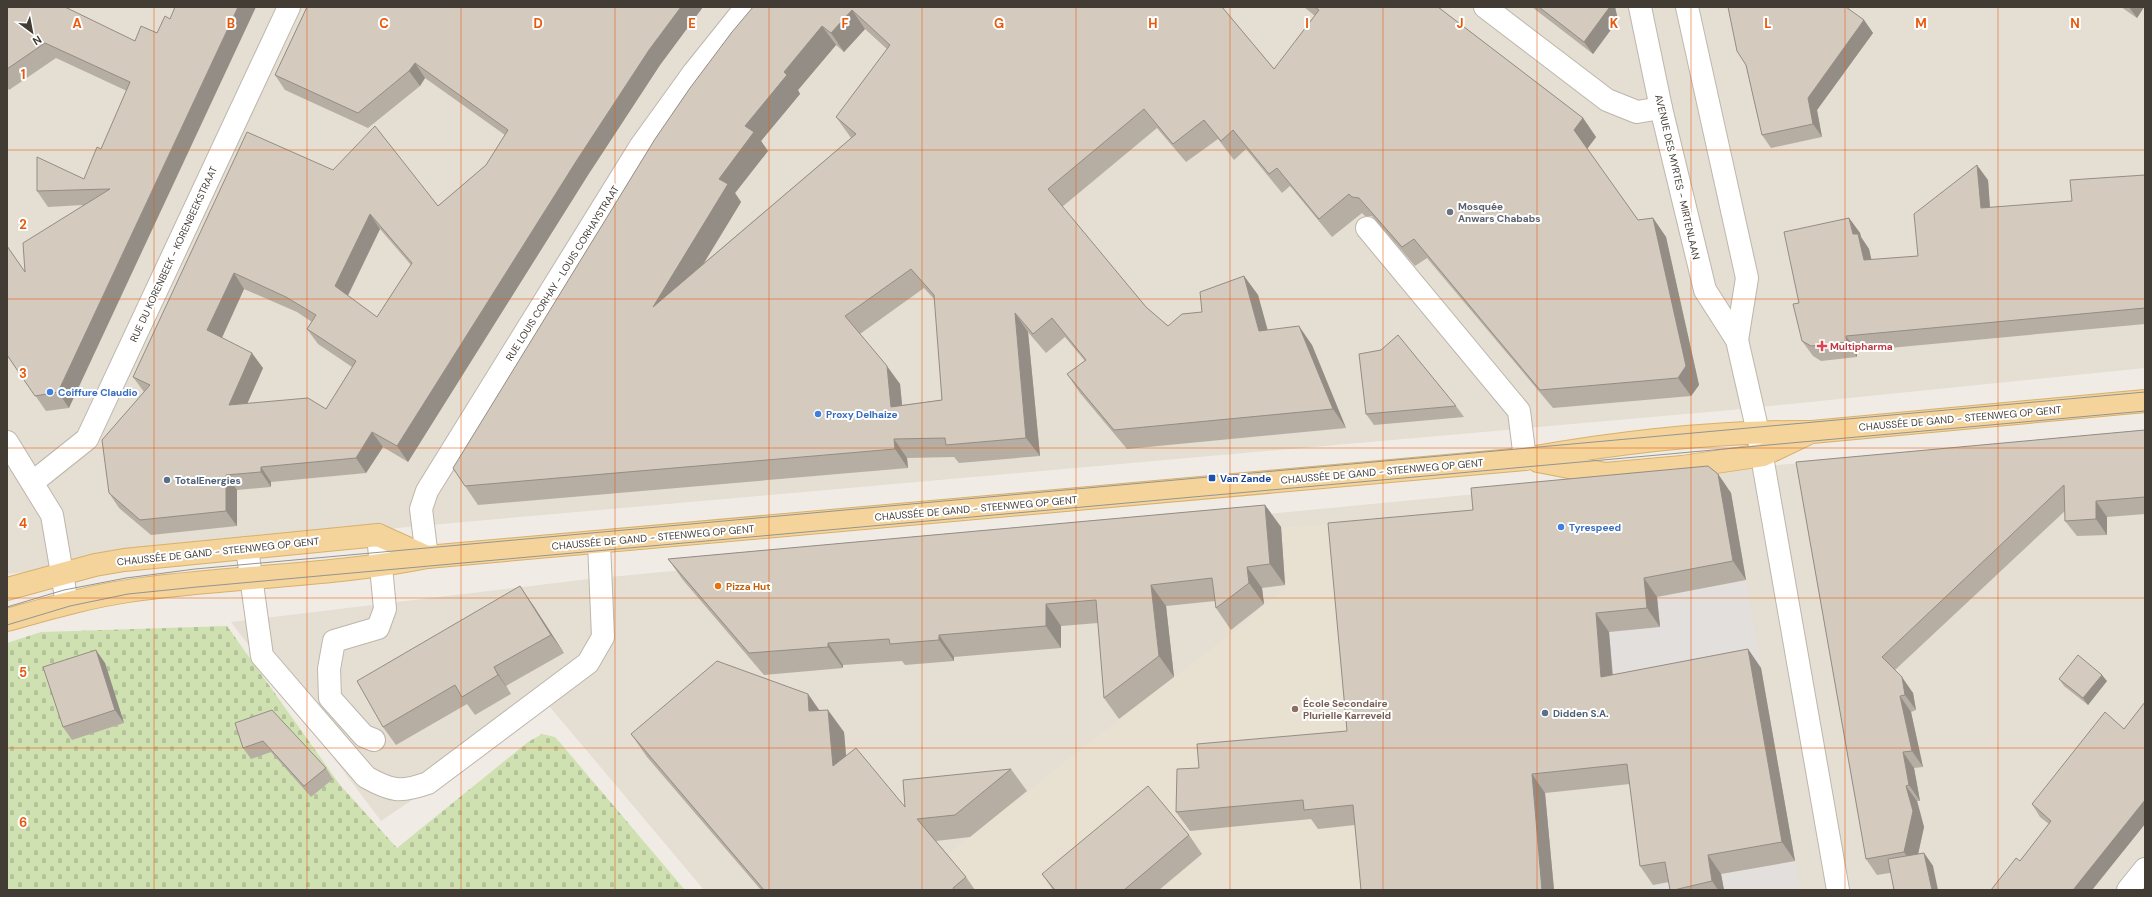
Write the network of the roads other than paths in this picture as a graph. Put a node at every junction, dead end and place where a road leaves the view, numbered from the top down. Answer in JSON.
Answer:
{"nodes":[{"id":1,"x":289,"y":7,"type":"edge"},
{"id":2,"x":746,"y":7,"type":"edge"},
{"id":3,"x":1485,"y":7,"type":"edge"},
{"id":4,"x":1640,"y":7,"type":"edge"},
{"id":5,"x":1687,"y":7,"type":"edge"},
{"id":6,"x":1662,"y":108,"type":"junction"},
{"id":7,"x":1366,"y":228,"type":"edge"},
{"id":8,"x":1737,"y":340,"type":"junction"},
{"id":9,"x":2145,"y":401,"type":"edge"},
{"id":10,"x":1758,"y":431,"type":"junction"},
{"id":11,"x":1812,"y":432,"type":"junction"},
{"id":12,"x":7,"y":442,"type":"edge"},
{"id":13,"x":1763,"y":455,"type":"junction"},
{"id":14,"x":1525,"y":458,"type":"junction"},
{"id":15,"x":33,"y":482,"type":"junction"},
{"id":16,"x":378,"y":535,"type":"junction"},
{"id":17,"x":599,"y":543,"type":"junction"},
{"id":18,"x":248,"y":548,"type":"junction"},
{"id":19,"x":427,"y":557,"type":"junction"},
{"id":20,"x":381,"y":567,"type":"junction"},
{"id":21,"x":61,"y":573,"type":"junction"},
{"id":22,"x":252,"y":578,"type":"junction"},
{"id":23,"x":7,"y":589,"type":"edge"},
{"id":24,"x":66,"y":603,"type":"junction"},
{"id":25,"x":7,"y":620,"type":"edge"},
{"id":26,"x":374,"y":740,"type":"dead end"},
{"id":27,"x":2145,"y":869,"type":"edge"},
{"id":28,"x":1838,"y":890,"type":"edge"},
{"id":29,"x":2128,"y":890,"type":"edge"}],
"edges":[{"from":1,"to":15,"type":"street","name":"RUE DU KORENBEEK - KORENBEEKSTRAAT"},
{"from":2,"to":19,"type":"street","name":"RUE LOUIS CORHAY - LOUIS CORHAYSTRAAT"},
{"from":3,"to":6,"type":"street"},
{"from":4,"to":6,"type":"street","name":"AVENUE DES MYRTES - MIRTENLAAN"},
{"from":5,"to":8,"type":"street","name":"AVENUE DES MYRTES - MIRTENLAAN"},
{"from":6,"to":8,"type":"street","name":"AVENUE DES MYRTES - MIRTENLAAN"},
{"from":7,"to":14,"type":"street"},
{"from":8,"to":10,"type":"street","name":"AVENUE DES MYRTES - MIRTENLAAN"},
{"from":9,"to":11,"type":"main road","name":"CHAUSSÉE DE GAND - STEENWEG OP GENT"},
{"from":10,"to":11,"type":"main road","name":"CHAUSSÉE DE GAND - STEENWEG OP GENT"},
{"from":10,"to":13,"type":"street","name":"AVENUE DES MYRTES - MIRTENLAAN"},
{"from":10,"to":14,"type":"main road","name":"CHAUSSÉE DE GAND - STEENWEG OP GENT"},
{"from":11,"to":13,"type":"main road","name":"CHAUSSÉE DE GAND - STEENWEG OP GENT"},
{"from":12,"to":15,"type":"street"},
{"from":13,"to":14,"type":"main road","name":"CHAUSSÉE DE GAND - STEENWEG OP GENT"},
{"from":13,"to":28,"type":"street","name":"AVENUE DES MYRTES - MIRTENLAAN"},
{"from":14,"to":17,"type":"main road","name":"CHAUSSÉE DE GAND - STEENWEG OP GENT"},
{"from":15,"to":21,"type":"street"},
{"from":16,"to":18,"type":"main road","name":"CHAUSSÉE DE GAND - STEENWEG OP GENT"},
{"from":16,"to":19,"type":"main road","name":"CHAUSSÉE DE GAND - STEENWEG OP GENT"},
{"from":16,"to":20,"type":"street"},
{"from":17,"to":19,"type":"main road","name":"CHAUSSÉE DE GAND - STEENWEG OP GENT"},
{"from":17,"to":22,"type":"street"},
{"from":18,"to":21,"type":"main road","name":"CHAUSSÉE DE GAND - STEENWEG OP GENT"},
{"from":18,"to":22,"type":"street"},
{"from":19,"to":20,"type":"main road","name":"CHAUSSÉE DE GAND - STEENWEG OP GENT"},
{"from":20,"to":22,"type":"main road","name":"CHAUSSÉE DE GAND - STEENWEG OP GENT"},
{"from":20,"to":26,"type":"street"},
{"from":21,"to":23,"type":"main road","name":"CHAUSSÉE DE GAND - STEENWEG OP GENT"},
{"from":21,"to":24,"type":"street"},
{"from":22,"to":24,"type":"main road","name":"CHAUSSÉE DE GAND - STEENWEG OP GENT"},
{"from":24,"to":25,"type":"main road","name":"CHAUSSÉE DE GAND - STEENWEG OP GENT"},
{"from":27,"to":29,"type":"street"}]}
